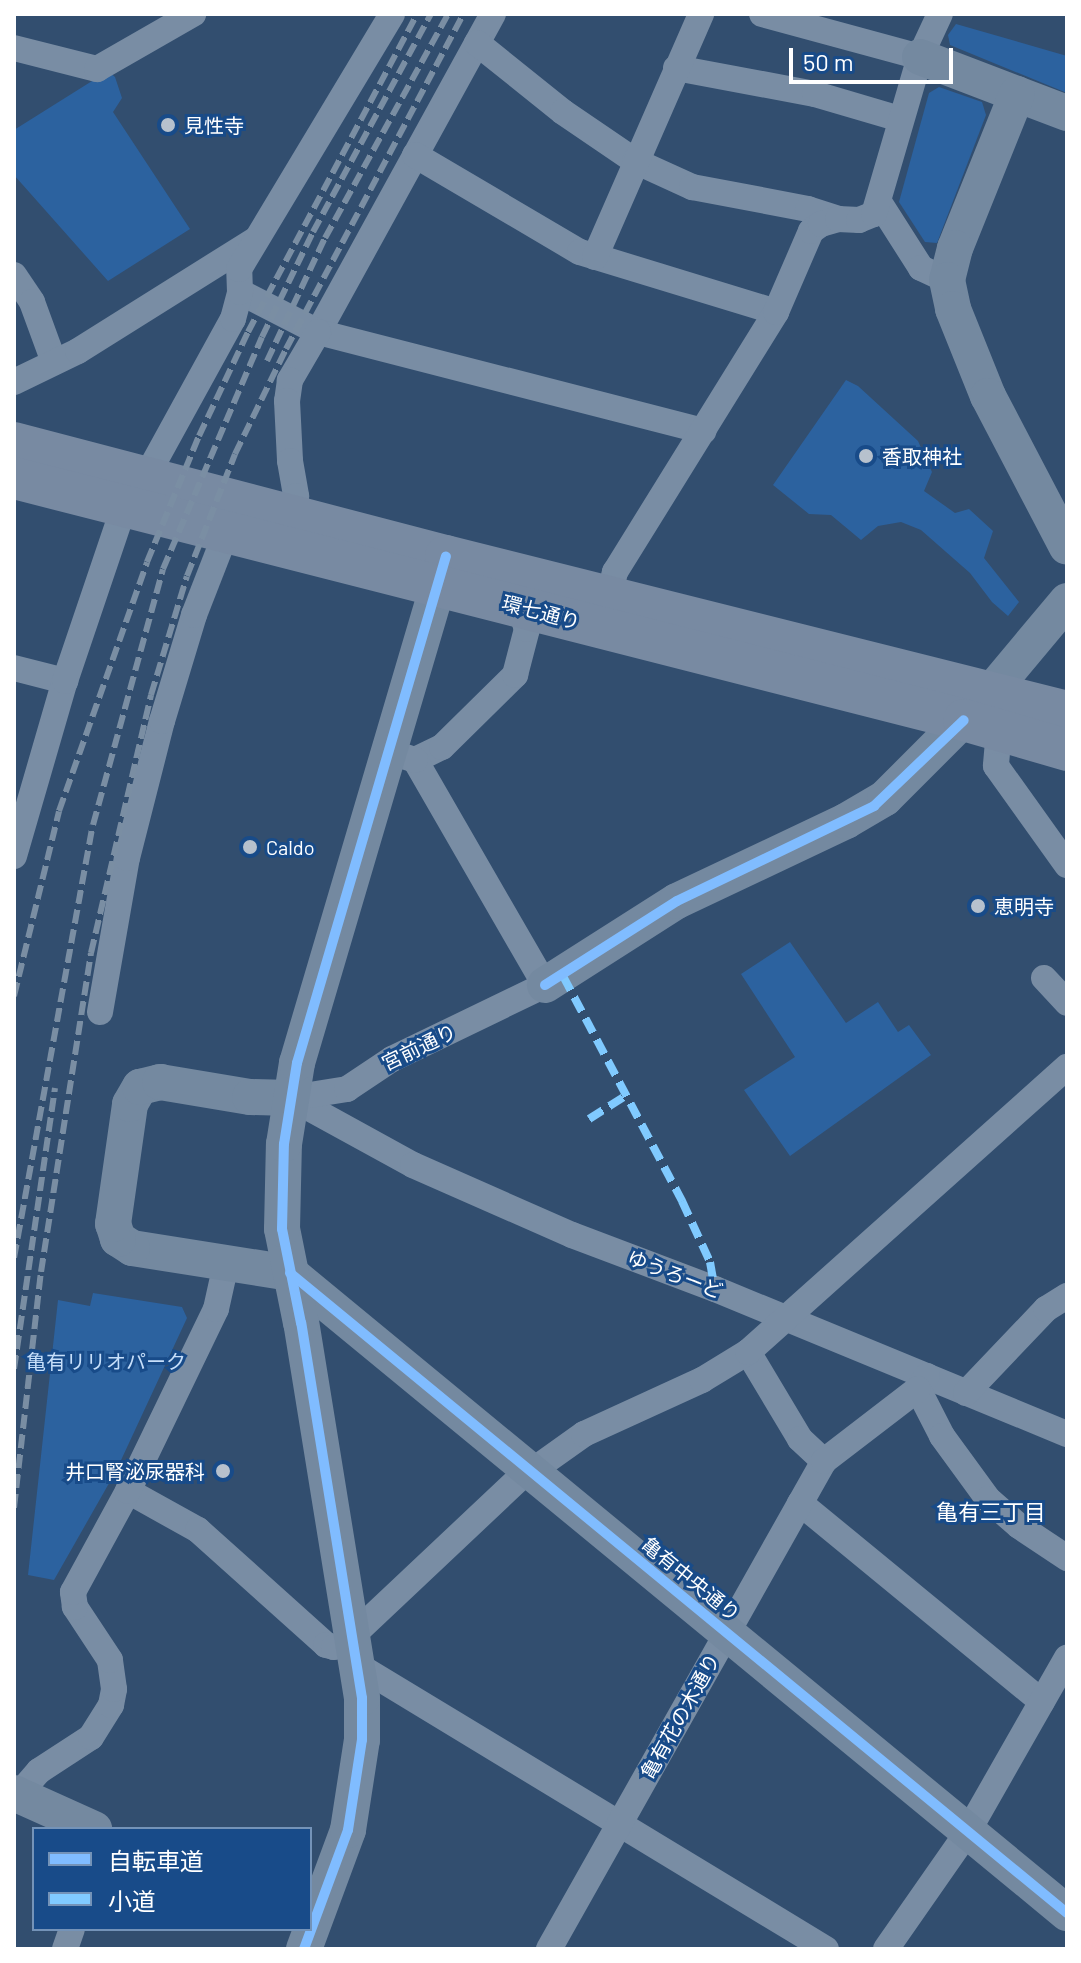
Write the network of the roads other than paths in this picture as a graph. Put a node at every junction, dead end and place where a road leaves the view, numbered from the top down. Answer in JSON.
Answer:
{"nodes":[{"id":1,"x":193,"y":14,"type":"edge"},
{"id":2,"x":392,"y":14,"type":"edge"},
{"id":3,"x":493,"y":14,"type":"edge"},
{"id":4,"x":701,"y":14,"type":"edge"},
{"id":5,"x":762,"y":14,"type":"edge"},
{"id":6,"x":940,"y":14,"type":"edge"},
{"id":7,"x":477,"y":43,"type":"junction"},
{"id":8,"x":14,"y":48,"type":"edge"},
{"id":9,"x":920,"y":57,"type":"junction"},
{"id":10,"x":676,"y":68,"type":"junction"},
{"id":11,"x":1017,"y":94,"type":"junction"},
{"id":12,"x":1067,"y":113,"type":"edge"},
{"id":13,"x":900,"y":119,"type":"junction"},
{"id":14,"x":415,"y":155,"type":"junction"},
{"id":15,"x":635,"y":161,"type":"junction"},
{"id":16,"x":879,"y":202,"type":"junction"},
{"id":17,"x":838,"y":219,"type":"junction"},
{"id":18,"x":258,"y":238,"type":"junction"},
{"id":19,"x":595,"y":257,"type":"junction"},
{"id":20,"x":14,"y":275,"type":"edge"},
{"id":21,"x":947,"y":280,"type":"junction"},
{"id":22,"x":240,"y":292,"type":"junction"},
{"id":23,"x":776,"y":312,"type":"junction"},
{"id":24,"x":318,"y":332,"type":"junction"},
{"id":25,"x":54,"y":362,"type":"junction"},
{"id":26,"x":14,"y":382,"type":"edge"},
{"id":27,"x":704,"y":431,"type":"junction"},
{"id":28,"x":14,"y":443,"type":"edge"},
{"id":29,"x":14,"y":478,"type":"edge"},
{"id":30,"x":135,"y":492,"type":"junction"},
{"id":31,"x":292,"y":515,"type":"junction"},
{"id":32,"x":226,"y":533,"type":"junction"},
{"id":33,"x":1067,"y":547,"type":"edge"},
{"id":34,"x":443,"y":571,"type":"junction"},
{"id":35,"x":609,"y":596,"type":"junction"},
{"id":36,"x":1067,"y":601,"type":"edge"},
{"id":37,"x":519,"y":606,"type":"junction"},
{"id":38,"x":14,"y":668,"type":"edge"},
{"id":39,"x":65,"y":681,"type":"junction"},
{"id":40,"x":1067,"y":712,"type":"edge"},
{"id":41,"x":984,"y":715,"type":"junction"},
{"id":42,"x":1067,"y":750,"type":"edge"},
{"id":43,"x":402,"y":756,"type":"junction"},
{"id":44,"x":14,"y":856,"type":"edge"},
{"id":45,"x":1067,"y":865,"type":"edge"},
{"id":46,"x":1044,"y":978,"type":"dead end"},
{"id":47,"x":545,"y":985,"type":"junction"},
{"id":48,"x":1067,"y":1003,"type":"edge"},
{"id":49,"x":100,"y":1012,"type":"dead end"},
{"id":50,"x":1067,"y":1067,"type":"edge"},
{"id":51,"x":291,"y":1098,"type":"junction"},
{"id":52,"x":226,"y":1264,"type":"junction"},
{"id":53,"x":290,"y":1273,"type":"junction"},
{"id":54,"x":1067,"y":1296,"type":"edge"},
{"id":55,"x":784,"y":1320,"type":"junction"},
{"id":56,"x":748,"y":1352,"type":"junction"},
{"id":57,"x":923,"y":1382,"type":"junction"},
{"id":58,"x":966,"y":1393,"type":"junction"},
{"id":59,"x":1067,"y":1434,"type":"edge"},
{"id":60,"x":824,"y":1461,"type":"junction"},
{"id":61,"x":530,"y":1470,"type":"junction"},
{"id":62,"x":128,"y":1491,"type":"junction"},
{"id":63,"x":800,"y":1503,"type":"junction"},
{"id":64,"x":1067,"y":1558,"type":"edge"},
{"id":65,"x":727,"y":1632,"type":"junction"},
{"id":66,"x":355,"y":1648,"type":"junction"},
{"id":67,"x":1067,"y":1658,"type":"edge"},
{"id":68,"x":1042,"y":1702,"type":"junction"},
{"id":69,"x":16,"y":1794,"type":"edge"},
{"id":70,"x":619,"y":1824,"type":"junction"},
{"id":71,"x":90,"y":1827,"type":"edge"},
{"id":72,"x":967,"y":1833,"type":"junction"},
{"id":73,"x":1067,"y":1913,"type":"edge"},
{"id":74,"x":312,"y":1930,"type":"edge"},
{"id":75,"x":549,"y":1949,"type":"edge"},
{"id":76,"x":826,"y":1949,"type":"edge"},
{"id":77,"x":886,"y":1949,"type":"edge"}],
"edges":[{"from":1,"to":8,"type":"street"},
{"from":2,"to":18,"type":"street"},
{"from":3,"to":7,"type":"street"},
{"from":4,"to":10,"type":"street"},
{"from":5,"to":9,"type":"street"},
{"from":6,"to":9,"type":"street"},
{"from":7,"to":14,"type":"street"},
{"from":7,"to":15,"type":"street"},
{"from":9,"to":11,"type":"street"},
{"from":9,"to":13,"type":"street"},
{"from":10,"to":13,"type":"street"},
{"from":10,"to":15,"type":"street"},
{"from":11,"to":12,"type":"street"},
{"from":11,"to":21,"type":"street"},
{"from":13,"to":16,"type":"street"},
{"from":14,"to":19,"type":"street"},
{"from":14,"to":24,"type":"street"},
{"from":15,"to":17,"type":"street"},
{"from":15,"to":19,"type":"street"},
{"from":16,"to":17,"type":"street"},
{"from":16,"to":21,"type":"street"},
{"from":17,"to":23,"type":"street"},
{"from":18,"to":22,"type":"street"},
{"from":18,"to":25,"type":"street"},
{"from":19,"to":23,"type":"street"},
{"from":20,"to":25,"type":"street"},
{"from":21,"to":33,"type":"street"},
{"from":22,"to":24,"type":"street"},
{"from":22,"to":30,"type":"street"},
{"from":23,"to":27,"type":"street"},
{"from":24,"to":27,"type":"street"},
{"from":24,"to":31,"type":"street"},
{"from":25,"to":26,"type":"street"},
{"from":27,"to":35,"type":"street"},
{"from":28,"to":30,"type":"main road","name":"環七通り"},
{"from":29,"to":30,"type":"main road","name":"環七通り"},
{"from":30,"to":31,"type":"main road","name":"環七通り"},
{"from":30,"to":32,"type":"main road","name":"環七通り"},
{"from":30,"to":39,"type":"street"},
{"from":31,"to":34,"type":"main road","name":"環七通り"},
{"from":32,"to":34,"type":"main road","name":"環七通り"},
{"from":32,"to":49,"type":"street"},
{"from":34,"to":35,"type":"main road","name":"環七通り"},
{"from":34,"to":37,"type":"main road","name":"環七通り"},
{"from":34,"to":43,"type":"street"},
{"from":35,"to":41,"type":"main road","name":"環七通り"},
{"from":36,"to":41,"type":"street"},
{"from":37,"to":41,"type":"main road","name":"環七通り"},
{"from":37,"to":43,"type":"street"},
{"from":38,"to":39,"type":"street"},
{"from":39,"to":44,"type":"street"},
{"from":40,"to":41,"type":"main road","name":"環七通り"},
{"from":41,"to":42,"type":"main road","name":"環七通り"},
{"from":41,"to":45,"type":"street"},
{"from":41,"to":47,"type":"street"},
{"from":43,"to":47,"type":"street"},
{"from":43,"to":51,"type":"street"},
{"from":46,"to":48,"type":"street"},
{"from":47,"to":51,"type":"street","name":"宮前通り"},
{"from":50,"to":55,"type":"street"},
{"from":51,"to":52,"type":"street"},
{"from":51,"to":53,"type":"street"},
{"from":51,"to":55,"type":"street","name":"ゆうろーど"},
{"from":52,"to":53,"type":"street"},
{"from":52,"to":62,"type":"street"},
{"from":53,"to":61,"type":"street","name":"亀有中央通り"},
{"from":53,"to":66,"type":"street"},
{"from":54,"to":58,"type":"street"},
{"from":55,"to":56,"type":"street"},
{"from":55,"to":57,"type":"street","name":"ゆうろーど"},
{"from":56,"to":60,"type":"street"},
{"from":56,"to":61,"type":"street"},
{"from":57,"to":58,"type":"street","name":"ゆうろーど"},
{"from":57,"to":60,"type":"street","name":"亀有花の木通り"},
{"from":57,"to":64,"type":"street"},
{"from":58,"to":59,"type":"street","name":"ゆうろーど"},
{"from":60,"to":63,"type":"street","name":"亀有花の木通り"},
{"from":61,"to":65,"type":"street","name":"亀有中央通り"},
{"from":61,"to":66,"type":"street"},
{"from":62,"to":66,"type":"street"},
{"from":62,"to":69,"type":"street"},
{"from":63,"to":65,"type":"street","name":"亀有花の木通り"},
{"from":63,"to":68,"type":"street"},
{"from":65,"to":70,"type":"street","name":"亀有花の木通り"},
{"from":65,"to":72,"type":"street","name":"亀有中央通り"},
{"from":66,"to":70,"type":"street"},
{"from":66,"to":74,"type":"street"},
{"from":67,"to":68,"type":"street"},
{"from":68,"to":72,"type":"street"},
{"from":69,"to":71,"type":"street"},
{"from":70,"to":75,"type":"street","name":"亀有花の木通り"},
{"from":70,"to":76,"type":"street"},
{"from":72,"to":73,"type":"street","name":"亀有中央通り"},
{"from":72,"to":77,"type":"street"}]}
